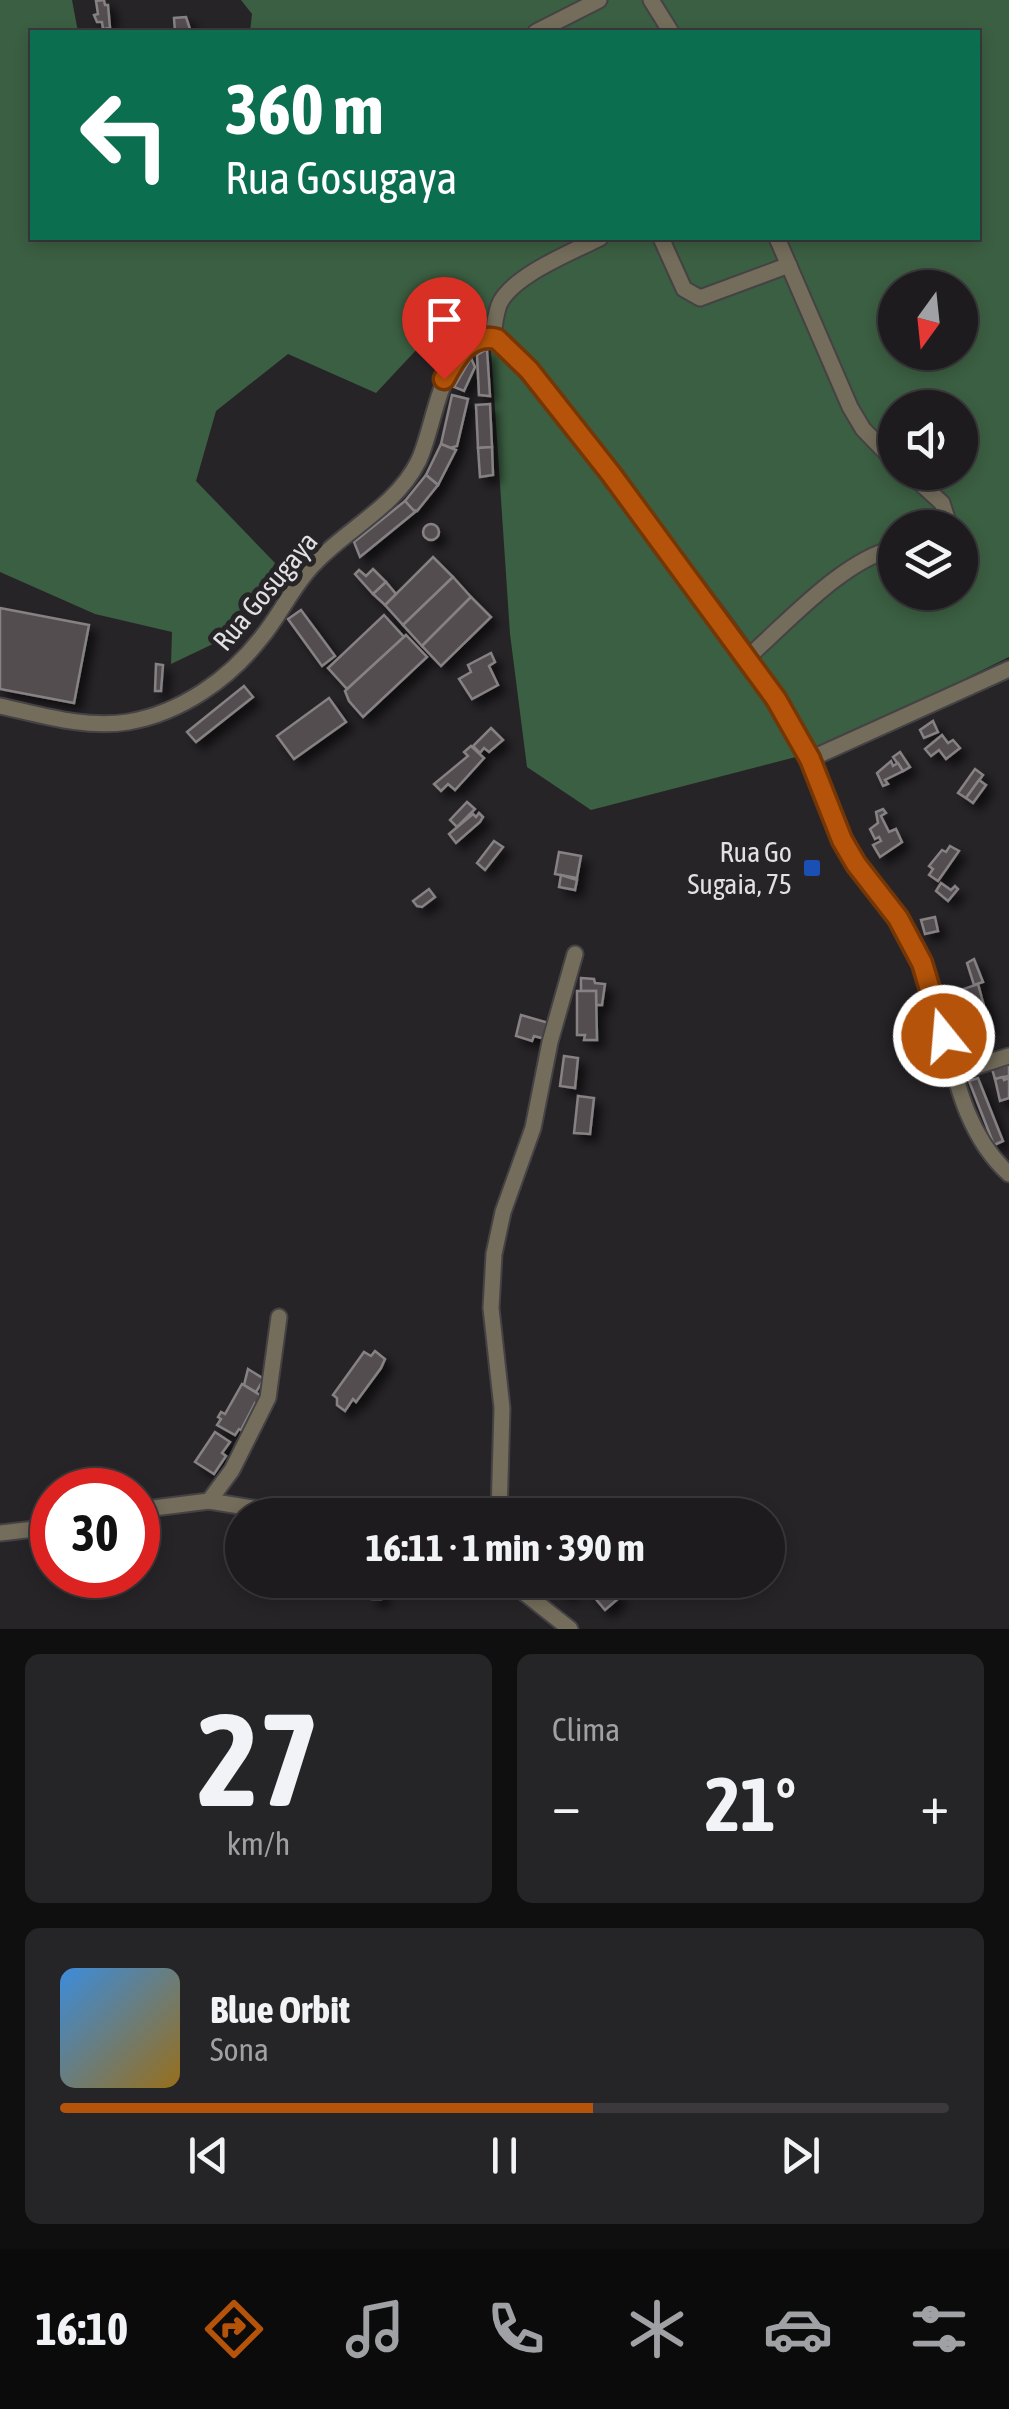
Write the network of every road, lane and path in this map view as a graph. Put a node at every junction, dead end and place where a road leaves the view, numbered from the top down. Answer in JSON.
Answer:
{"nodes":[{"id":1,"x":599,"y":0,"type":"edge"},
{"id":2,"x":651,"y":0,"type":"edge"},
{"id":3,"x":540,"y":30,"type":"edge"},
{"id":4,"x":671,"y":30,"type":"edge"},
{"id":5,"x":596,"y":240,"type":"edge"},
{"id":6,"x":662,"y":240,"type":"edge"},
{"id":7,"x":778,"y":240,"type":"edge"},
{"id":8,"x":789,"y":265,"type":"junction"},
{"id":9,"x":493,"y":338,"type":"junction"},
{"id":10,"x":878,"y":444,"type":"edge"},
{"id":11,"x":928,"y":490,"type":"edge"},
{"id":12,"x":944,"y":510,"type":"edge"},
{"id":13,"x":878,"y":552,"type":"edge"},
{"id":14,"x":748,"y":657,"type":"junction"},
{"id":15,"x":1009,"y":669,"type":"edge"},
{"id":16,"x":0,"y":706,"type":"edge"},
{"id":17,"x":810,"y":759,"type":"junction"},
{"id":18,"x":575,"y":954,"type":"dead end"},
{"id":19,"x":1009,"y":1056,"type":"edge"},
{"id":20,"x":955,"y":1073,"type":"junction"},
{"id":21,"x":1009,"y":1174,"type":"edge"},
{"id":22,"x":279,"y":1317,"type":"dead end"},
{"id":23,"x":499,"y":1498,"type":"edge"},
{"id":24,"x":209,"y":1501,"type":"junction"},
{"id":25,"x":225,"y":1504,"type":"edge"},
{"id":26,"x":160,"y":1507,"type":"edge"},
{"id":27,"x":30,"y":1529,"type":"edge"},
{"id":28,"x":0,"y":1534,"type":"edge"},
{"id":29,"x":531,"y":1598,"type":"edge"},
{"id":30,"x":570,"y":1629,"type":"edge"}],
"edges":[{"from":1,"to":3,"type":"street"},
{"from":2,"to":4,"type":"street"},
{"from":5,"to":9,"type":"street"},
{"from":6,"to":8,"type":"street"},
{"from":7,"to":8,"type":"street"},
{"from":8,"to":10,"type":"street"},
{"from":9,"to":14,"type":"street"},
{"from":9,"to":16,"type":"street","name":"Rua Gosugaya"},
{"from":11,"to":12,"type":"street"},
{"from":13,"to":14,"type":"street"},
{"from":14,"to":17,"type":"street"},
{"from":15,"to":17,"type":"street"},
{"from":17,"to":20,"type":"street"},
{"from":18,"to":23,"type":"street"},
{"from":19,"to":20,"type":"street"},
{"from":20,"to":21,"type":"street"},
{"from":22,"to":24,"type":"street"},
{"from":24,"to":25,"type":"street"},
{"from":24,"to":26,"type":"street"},
{"from":27,"to":28,"type":"street"},
{"from":29,"to":30,"type":"street"}]}
